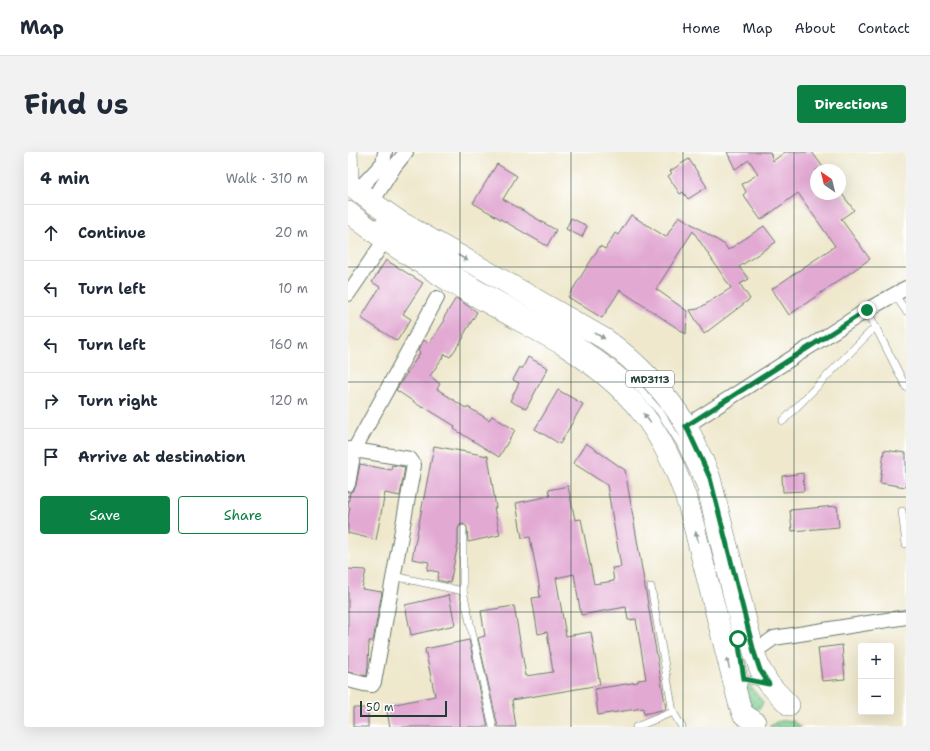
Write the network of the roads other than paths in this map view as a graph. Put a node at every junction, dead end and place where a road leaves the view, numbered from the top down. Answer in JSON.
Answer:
{"nodes":[{"id":1,"x":385,"y":152,"type":"edge"},
{"id":2,"x":406,"y":152,"type":"edge"},
{"id":3,"x":357,"y":185,"type":"edge"},
{"id":4,"x":348,"y":212,"type":"edge"},
{"id":5,"x":385,"y":240,"type":"junction"},
{"id":6,"x":901,"y":292,"type":"edge"},
{"id":7,"x":348,"y":294,"type":"edge"},
{"id":8,"x":437,"y":298,"type":"dead end"},
{"id":9,"x":867,"y":310,"type":"junction"},
{"id":10,"x":906,"y":311,"type":"edge"},
{"id":11,"x":875,"y":326,"type":"junction"},
{"id":12,"x":906,"y":387,"type":"edge"},
{"id":13,"x":783,"y":421,"type":"dead end"},
{"id":14,"x":686,"y":426,"type":"junction"},
{"id":15,"x":351,"y":449,"type":"edge"},
{"id":16,"x":348,"y":484,"type":"edge"},
{"id":17,"x":902,"y":511,"type":"dead end"},
{"id":18,"x":463,"y":529,"type":"dead end"},
{"id":19,"x":906,"y":544,"type":"edge"},
{"id":20,"x":393,"y":576,"type":"junction"},
{"id":21,"x":651,"y":587,"type":"dead end"},
{"id":22,"x":463,"y":590,"type":"junction"},
{"id":23,"x":906,"y":617,"type":"edge"},
{"id":24,"x":754,"y":652,"type":"junction"},
{"id":25,"x":744,"y":679,"type":"junction"},
{"id":26,"x":348,"y":680,"type":"edge"},
{"id":27,"x":769,"y":684,"type":"junction"},
{"id":28,"x":739,"y":704,"type":"junction"},
{"id":29,"x":788,"y":705,"type":"dead end"},
{"id":30,"x":673,"y":712,"type":"junction"},
{"id":31,"x":755,"y":722,"type":"dead end"},
{"id":32,"x":493,"y":727,"type":"edge"},
{"id":33,"x":636,"y":727,"type":"edge"},
{"id":34,"x":682,"y":727,"type":"edge"}],
"edges":[{"from":1,"to":3,"type":"street"},
{"from":2,"to":3,"type":"street"},
{"from":3,"to":14,"type":"main road","number":"MD3113","one_way":true},
{"from":3,"to":25,"type":"lane"},
{"from":4,"to":5,"type":"main road","number":"MD3113"},
{"from":5,"to":7,"type":"street"},
{"from":28,"to":5,"type":"main road","number":"MD3113","one_way":true},
{"from":6,"to":9,"type":"street"},
{"from":6,"to":10,"type":"lane"},
{"from":8,"to":15,"type":"street"},
{"from":9,"to":11,"type":"lane"},
{"from":9,"to":14,"type":"street"},
{"from":11,"to":12,"type":"lane"},
{"from":11,"to":13,"type":"lane"},
{"from":14,"to":24,"type":"main road","number":"MD3113"},
{"from":15,"to":16,"type":"street"},
{"from":15,"to":20,"type":"street"},
{"from":17,"to":19,"type":"lane"},
{"from":18,"to":22,"type":"lane"},
{"from":20,"to":22,"type":"lane"},
{"from":20,"to":26,"type":"street"},
{"from":21,"to":30,"type":"lane"},
{"from":22,"to":32,"type":"lane"},
{"from":23,"to":24,"type":"street"},
{"from":24,"to":27,"type":"main road","number":"MD3113"},
{"from":25,"to":27,"type":"lane"},
{"from":25,"to":28,"type":"lane"},
{"from":27,"to":29,"type":"main road","number":"MD3113"},
{"from":28,"to":31,"type":"main road","number":"MD3113"},
{"from":30,"to":33,"type":"lane"},
{"from":30,"to":34,"type":"lane"}]}
